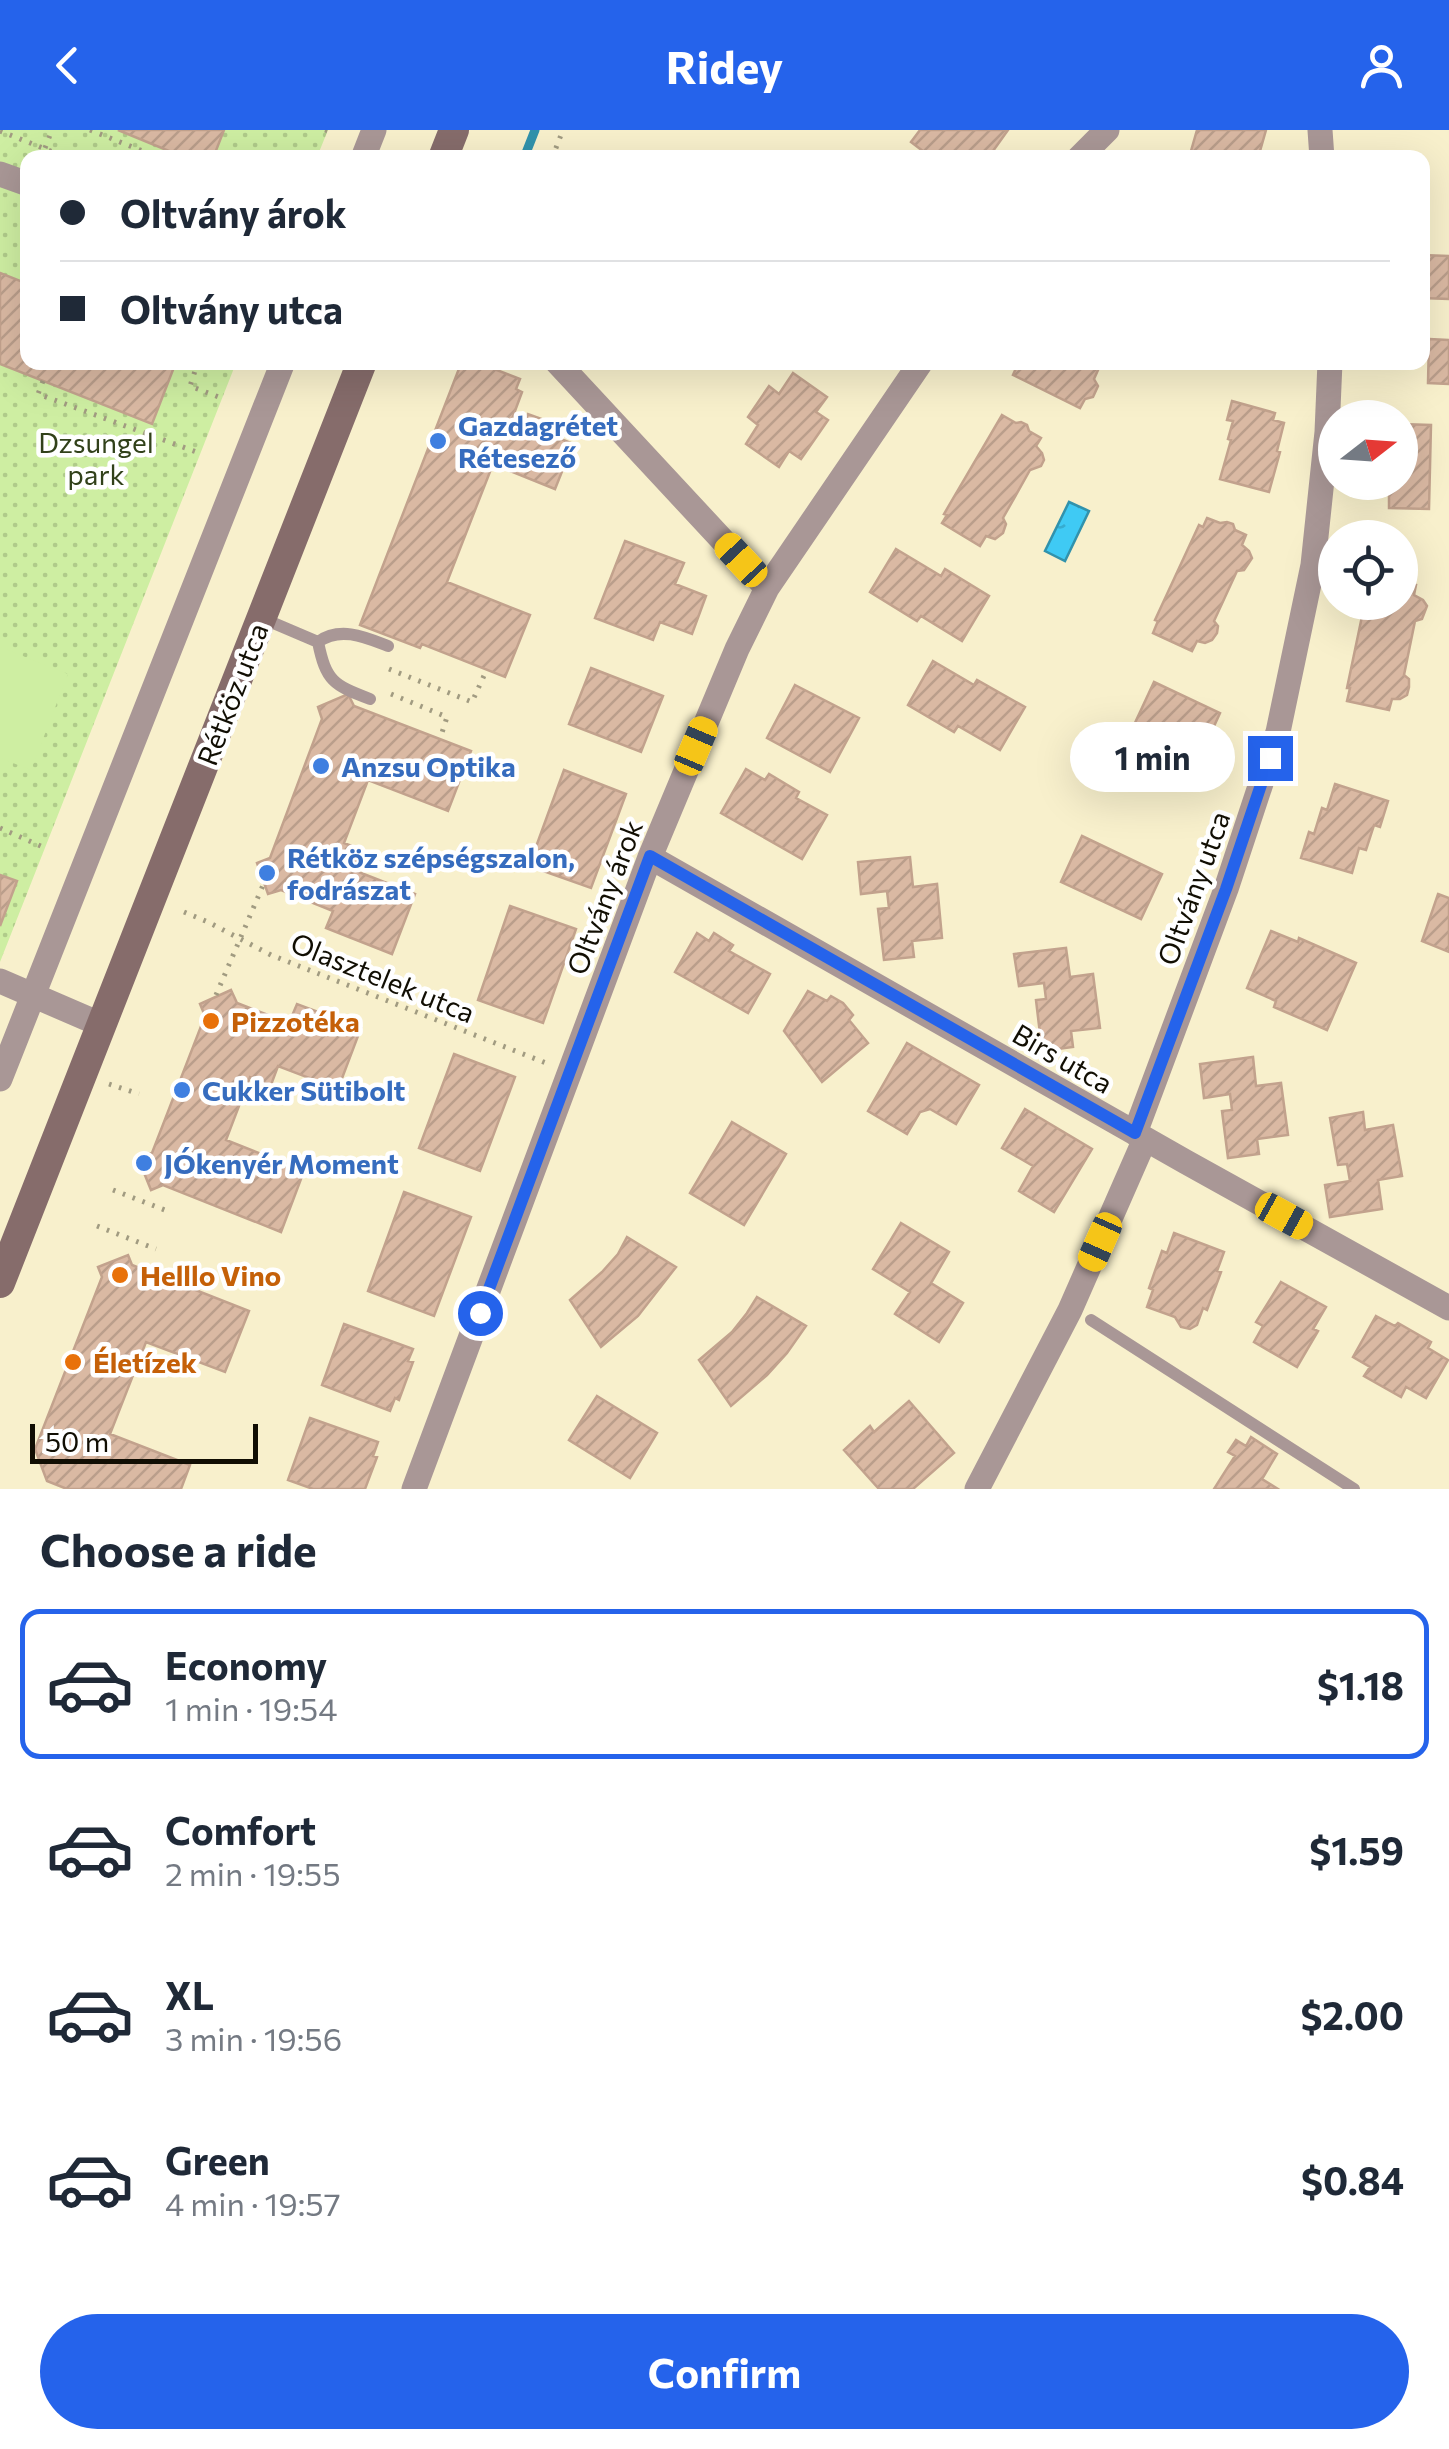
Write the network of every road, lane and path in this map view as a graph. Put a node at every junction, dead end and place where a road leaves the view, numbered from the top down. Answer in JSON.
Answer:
{"nodes":[{"id":1,"x":52,"y":130,"type":"edge"},
{"id":2,"x":90,"y":130,"type":"edge"},
{"id":3,"x":1108,"y":130,"type":"edge"},
{"id":4,"x":0,"y":131,"type":"edge"},
{"id":5,"x":46,"y":148,"type":"junction"},
{"id":6,"x":50,"y":150,"type":"edge"},
{"id":7,"x":140,"y":150,"type":"edge"},
{"id":8,"x":1087,"y":150,"type":"edge"},
{"id":9,"x":195,"y":370,"type":"edge"},
{"id":10,"x":279,"y":370,"type":"edge"},
{"id":11,"x":359,"y":370,"type":"edge"},
{"id":12,"x":564,"y":370,"type":"edge"},
{"id":13,"x":917,"y":370,"type":"edge"},
{"id":14,"x":1330,"y":370,"type":"edge"},
{"id":15,"x":43,"y":381,"type":"dead end"},
{"id":16,"x":224,"y":399,"type":"dead end"},
{"id":17,"x":202,"y":454,"type":"dead end"},
{"id":18,"x":768,"y":588,"type":"junction"},
{"id":19,"x":261,"y":618,"type":"junction"},
{"id":20,"x":318,"y":642,"type":"junction"},
{"id":21,"x":388,"y":646,"type":"dead end"},
{"id":22,"x":384,"y":667,"type":"dead end"},
{"id":23,"x":487,"y":669,"type":"dead end"},
{"id":24,"x":370,"y":699,"type":"dead end"},
{"id":25,"x":0,"y":828,"type":"edge"},
{"id":26,"x":45,"y":848,"type":"dead end"},
{"id":27,"x":650,"y":856,"type":"junction"},
{"id":28,"x":264,"y":882,"type":"dead end"},
{"id":29,"x":184,"y":912,"type":"dead end"},
{"id":30,"x":238,"y":939,"type":"junction"},
{"id":31,"x":0,"y":980,"type":"edge"},
{"id":32,"x":33,"y":994,"type":"junction"},
{"id":33,"x":216,"y":995,"type":"dead end"},
{"id":34,"x":102,"y":1025,"type":"junction"},
{"id":35,"x":570,"y":1073,"type":"junction"},
{"id":36,"x":0,"y":1079,"type":"edge"},
{"id":37,"x":102,"y":1081,"type":"dead end"},
{"id":38,"x":139,"y":1094,"type":"dead end"},
{"id":39,"x":1140,"y":1136,"type":"junction"},
{"id":40,"x":113,"y":1190,"type":"dead end"},
{"id":41,"x":170,"y":1212,"type":"dead end"},
{"id":42,"x":97,"y":1226,"type":"dead end"},
{"id":43,"x":156,"y":1249,"type":"dead end"},
{"id":44,"x":0,"y":1283,"type":"edge"},
{"id":45,"x":1449,"y":1308,"type":"edge"},
{"id":46,"x":1091,"y":1320,"type":"dead end"},
{"id":47,"x":414,"y":1489,"type":"edge"},
{"id":48,"x":977,"y":1489,"type":"edge"},
{"id":49,"x":1354,"y":1489,"type":"edge"}],
"edges":[{"from":1,"to":5,"type":"path"},
{"from":2,"to":7,"type":"path"},
{"from":3,"to":8,"type":"street"},
{"from":4,"to":5,"type":"path"},
{"from":5,"to":6,"type":"path"},
{"from":9,"to":16,"type":"path"},
{"from":10,"to":32,"type":"street"},
{"from":11,"to":19,"type":"street","name":"Rétköz utca"},
{"from":12,"to":18,"type":"street"},
{"from":13,"to":18,"type":"street","name":"Oltvány árok"},
{"from":14,"to":39,"type":"street","name":"Oltvány utca"},
{"from":15,"to":17,"type":"path"},
{"from":18,"to":27,"type":"street","name":"Oltvány árok"},
{"from":19,"to":20,"type":"lane"},
{"from":19,"to":34,"type":"street","name":"Rétköz utca"},
{"from":20,"to":21,"type":"lane"},
{"from":20,"to":24,"type":"lane"},
{"from":22,"to":23,"type":"path"},
{"from":25,"to":26,"type":"path"},
{"from":27,"to":35,"type":"street","name":"Oltvány árok"},
{"from":27,"to":39,"type":"street","name":"Birs utca"},
{"from":28,"to":30,"type":"path"},
{"from":29,"to":30,"type":"path","name":"Olasztelek utca"},
{"from":30,"to":33,"type":"path"},
{"from":30,"to":35,"type":"path","name":"Olasztelek utca"},
{"from":31,"to":32,"type":"street"},
{"from":32,"to":34,"type":"street"},
{"from":32,"to":36,"type":"street"},
{"from":34,"to":44,"type":"street","name":"Rétköz utca"},
{"from":35,"to":47,"type":"street","name":"Oltvány árok"},
{"from":37,"to":38,"type":"path"},
{"from":39,"to":45,"type":"street","name":"Birs utca"},
{"from":39,"to":48,"type":"street","name":"Oltvány utca"},
{"from":40,"to":41,"type":"path"},
{"from":42,"to":43,"type":"path"},
{"from":46,"to":49,"type":"lane"}]}
